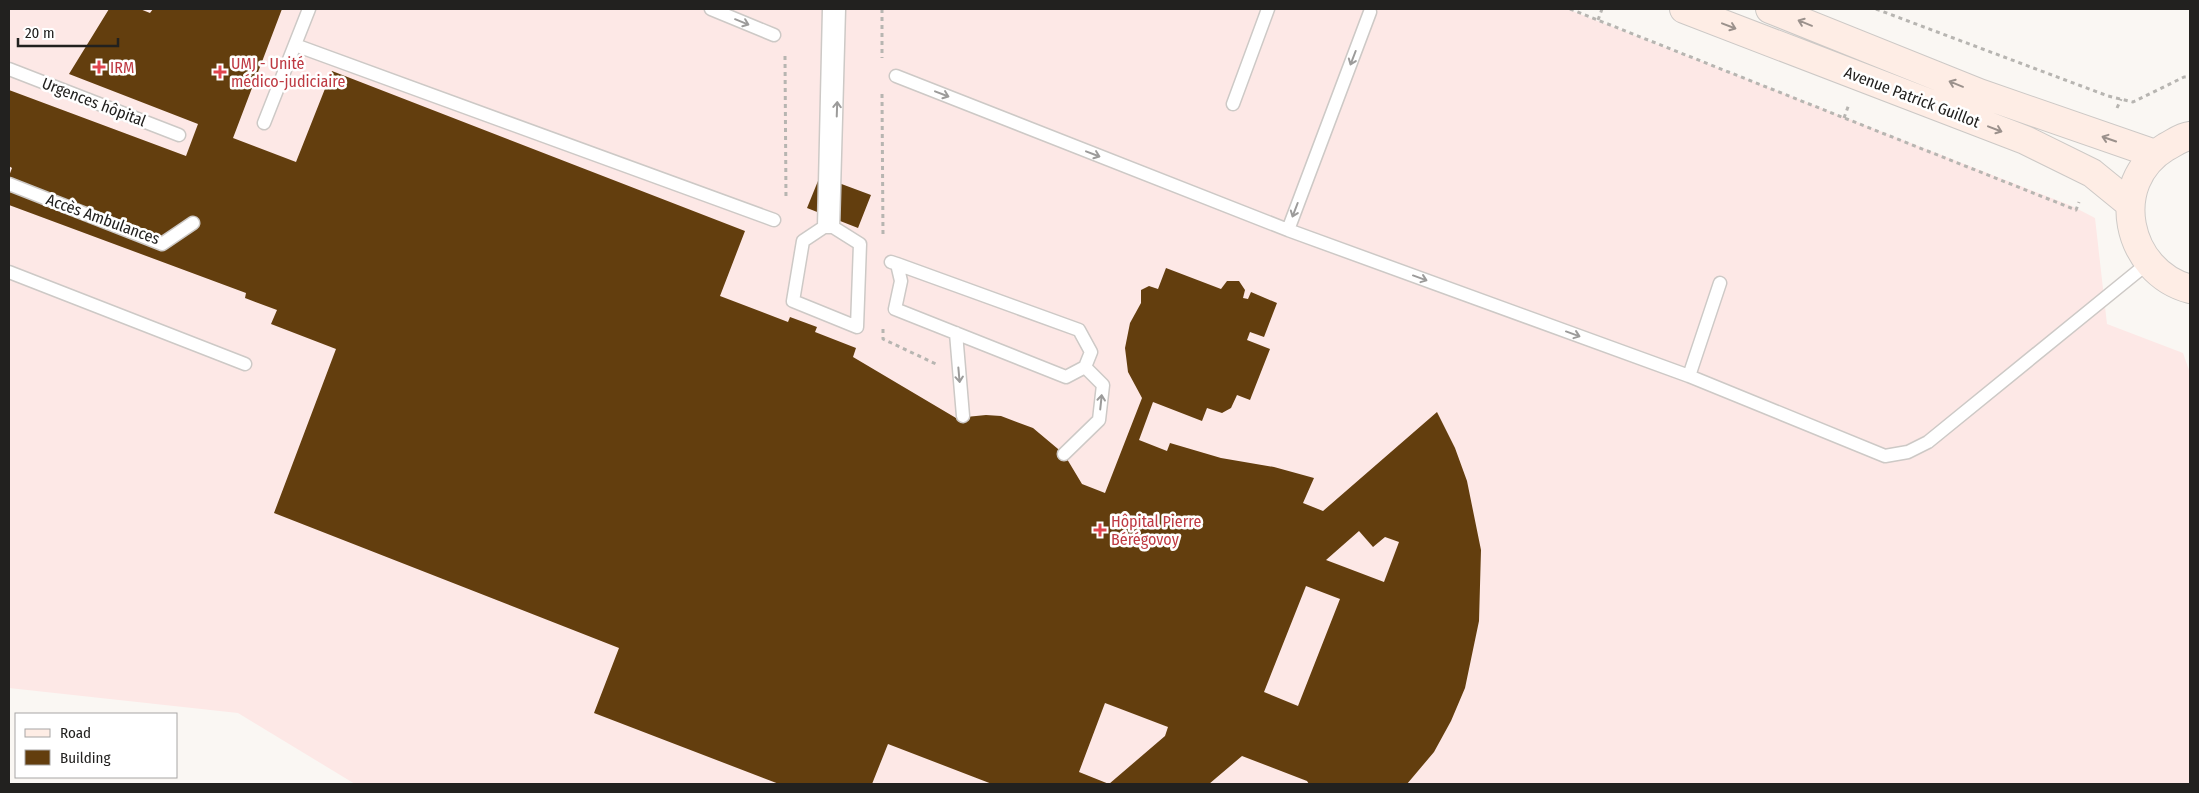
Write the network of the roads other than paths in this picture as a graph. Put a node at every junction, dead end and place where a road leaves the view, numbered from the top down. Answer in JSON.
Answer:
{"nodes":[{"id":1,"x":309,"y":9,"type":"edge"},
{"id":2,"x":711,"y":9,"type":"edge"},
{"id":3,"x":829,"y":9,"type":"edge"},
{"id":4,"x":839,"y":9,"type":"edge"},
{"id":5,"x":1268,"y":9,"type":"edge"},
{"id":6,"x":1684,"y":9,"type":"edge"},
{"id":7,"x":1770,"y":9,"type":"edge"},
{"id":8,"x":1370,"y":12,"type":"dead end"},
{"id":9,"x":774,"y":35,"type":"dead end"},
{"id":10,"x":295,"y":45,"type":"junction"},
{"id":11,"x":9,"y":69,"type":"edge"},
{"id":12,"x":896,"y":76,"type":"dead end"},
{"id":13,"x":1233,"y":104,"type":"dead end"},
{"id":14,"x":264,"y":123,"type":"dead end"},
{"id":15,"x":179,"y":135,"type":"dead end"},
{"id":16,"x":2190,"y":136,"type":"edge"},
{"id":17,"x":2155,"y":154,"type":"junction"},
{"id":18,"x":9,"y":184,"type":"edge"},
{"id":19,"x":2130,"y":204,"type":"junction"},
{"id":20,"x":774,"y":220,"type":"dead end"},
{"id":21,"x":193,"y":223,"type":"dead end"},
{"id":22,"x":828,"y":227,"type":"junction"},
{"id":23,"x":1288,"y":230,"type":"junction"},
{"id":24,"x":2148,"y":263,"type":"junction"},
{"id":25,"x":9,"y":272,"type":"edge"},
{"id":26,"x":1720,"y":284,"type":"dead end"},
{"id":27,"x":2190,"y":289,"type":"edge"},
{"id":28,"x":953,"y":332,"type":"junction"},
{"id":29,"x":245,"y":364,"type":"dead end"},
{"id":30,"x":1085,"y":367,"type":"junction"},
{"id":31,"x":1689,"y":376,"type":"junction"},
{"id":32,"x":964,"y":416,"type":"dead end"},
{"id":33,"x":1064,"y":454,"type":"dead end"}],
"edges":[{"from":1,"to":10,"type":"lane"},
{"from":2,"to":9,"type":"lane","one_way":true},
{"from":3,"to":22,"type":"lane","bridge":true},
{"from":22,"to":4,"type":"lane","one_way":true,"bridge":true},
{"from":5,"to":13,"type":"lane"},
{"from":6,"to":19,"type":"street","name":"Avenue Patrick Guillot","one_way":true},
{"from":17,"to":7,"type":"street","name":"Avenue Patrick Guillot","one_way":true},
{"from":8,"to":23,"type":"lane","one_way":true},
{"from":10,"to":14,"type":"lane"},
{"from":10,"to":20,"type":"lane"},
{"from":11,"to":15,"type":"lane","name":"Urgences hôpital"},
{"from":12,"to":23,"type":"lane","one_way":true},
{"from":16,"to":17,"type":"street"},
{"from":17,"to":19,"type":"street"},
{"from":18,"to":21,"type":"lane","name":"Accès Ambulances"},
{"from":19,"to":24,"type":"street"},
{"from":22,"to":22,"type":"lane","bridge":true},
{"from":23,"to":31,"type":"lane","one_way":true},
{"from":24,"to":27,"type":"street"},
{"from":24,"to":31,"type":"lane"},
{"from":25,"to":29,"type":"lane"},
{"from":26,"to":31,"type":"lane"},
{"from":28,"to":30,"type":"lane"},
{"from":28,"to":30,"type":"lane"},
{"from":28,"to":32,"type":"lane","one_way":true},
{"from":33,"to":30,"type":"lane","one_way":true}]}
